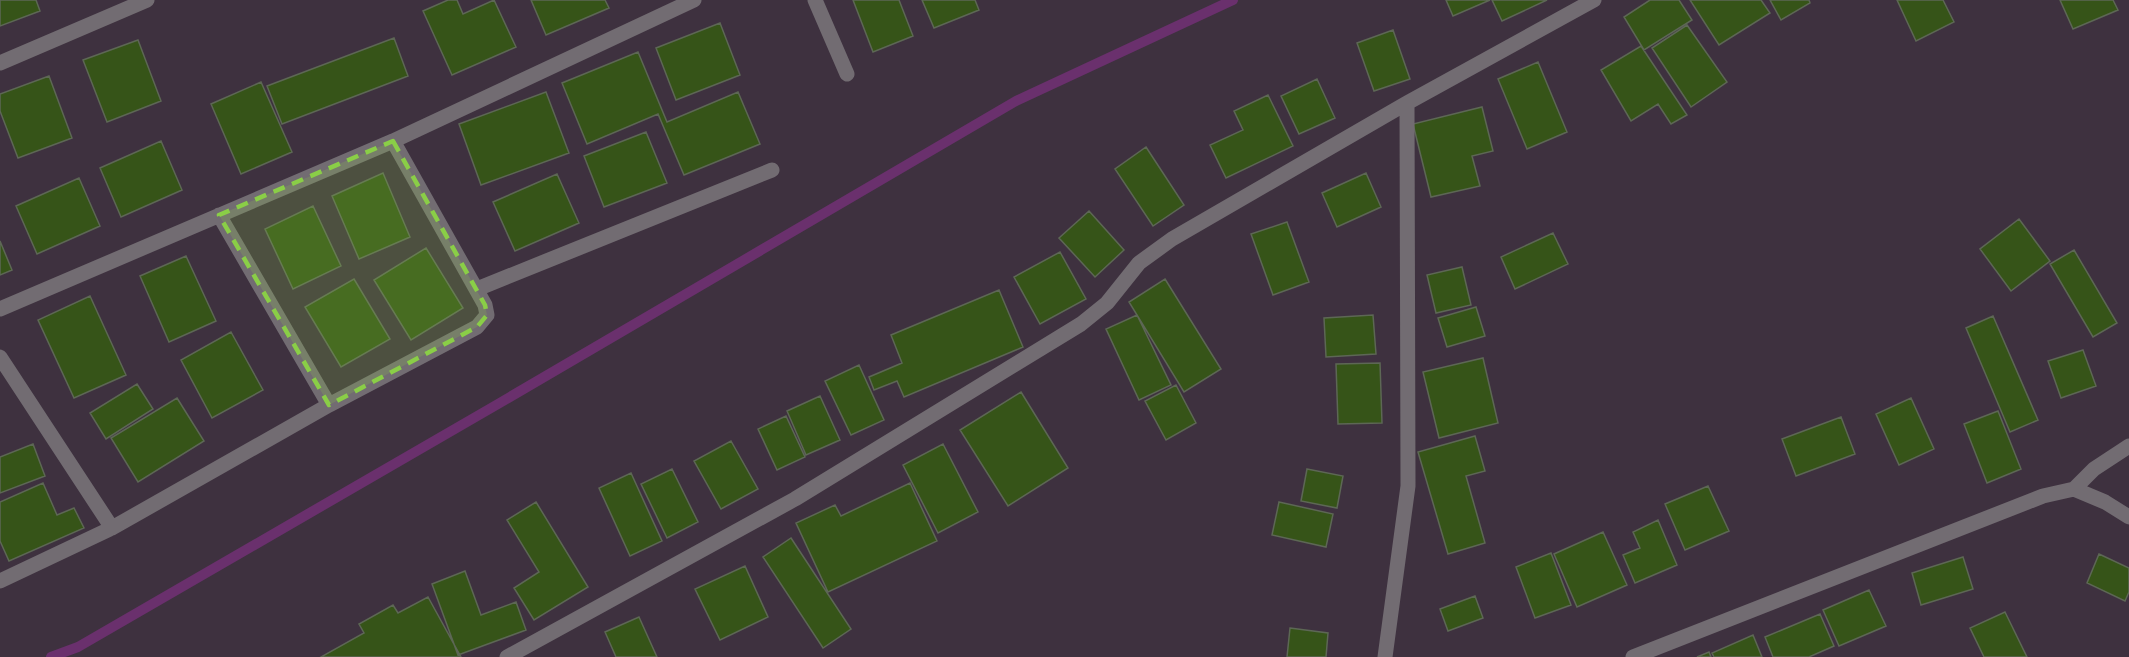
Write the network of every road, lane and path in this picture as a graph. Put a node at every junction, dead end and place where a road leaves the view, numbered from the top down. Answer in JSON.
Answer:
{"nodes":[{"id":1,"x":147,"y":0,"type":"edge"},
{"id":2,"x":694,"y":0,"type":"edge"},
{"id":3,"x":815,"y":0,"type":"edge"},
{"id":4,"x":1594,"y":0,"type":"edge"},
{"id":5,"x":0,"y":63,"type":"edge"},
{"id":6,"x":847,"y":74,"type":"dead end"},
{"id":7,"x":1407,"y":103,"type":"junction"},
{"id":8,"x":393,"y":141,"type":"junction"},
{"id":9,"x":772,"y":171,"type":"dead end"},
{"id":10,"x":219,"y":215,"type":"junction"},
{"id":11,"x":477,"y":289,"type":"junction"},
{"id":12,"x":0,"y":309,"type":"edge"},
{"id":13,"x":0,"y":357,"type":"edge"},
{"id":14,"x":329,"y":405,"type":"junction"},
{"id":15,"x":2129,"y":446,"type":"edge"},
{"id":16,"x":2074,"y":489,"type":"junction"},
{"id":17,"x":2129,"y":517,"type":"edge"},
{"id":18,"x":112,"y":528,"type":"junction"},
{"id":19,"x":0,"y":581,"type":"edge"},
{"id":20,"x":507,"y":657,"type":"edge"},
{"id":21,"x":1385,"y":657,"type":"edge"},
{"id":22,"x":1633,"y":657,"type":"edge"}],
"edges":[{"from":1,"to":5,"type":"street"},
{"from":2,"to":8,"type":"street"},
{"from":3,"to":6,"type":"street"},
{"from":4,"to":7,"type":"street"},
{"from":7,"to":20,"type":"street"},
{"from":7,"to":21,"type":"street"},
{"from":8,"to":10,"type":"street"},
{"from":8,"to":11,"type":"street"},
{"from":9,"to":11,"type":"street"},
{"from":10,"to":12,"type":"street"},
{"from":10,"to":14,"type":"street"},
{"from":11,"to":14,"type":"street"},
{"from":13,"to":18,"type":"street"},
{"from":14,"to":18,"type":"street"},
{"from":15,"to":16,"type":"street"},
{"from":16,"to":17,"type":"street"},
{"from":16,"to":22,"type":"street"},
{"from":18,"to":19,"type":"street"}]}
